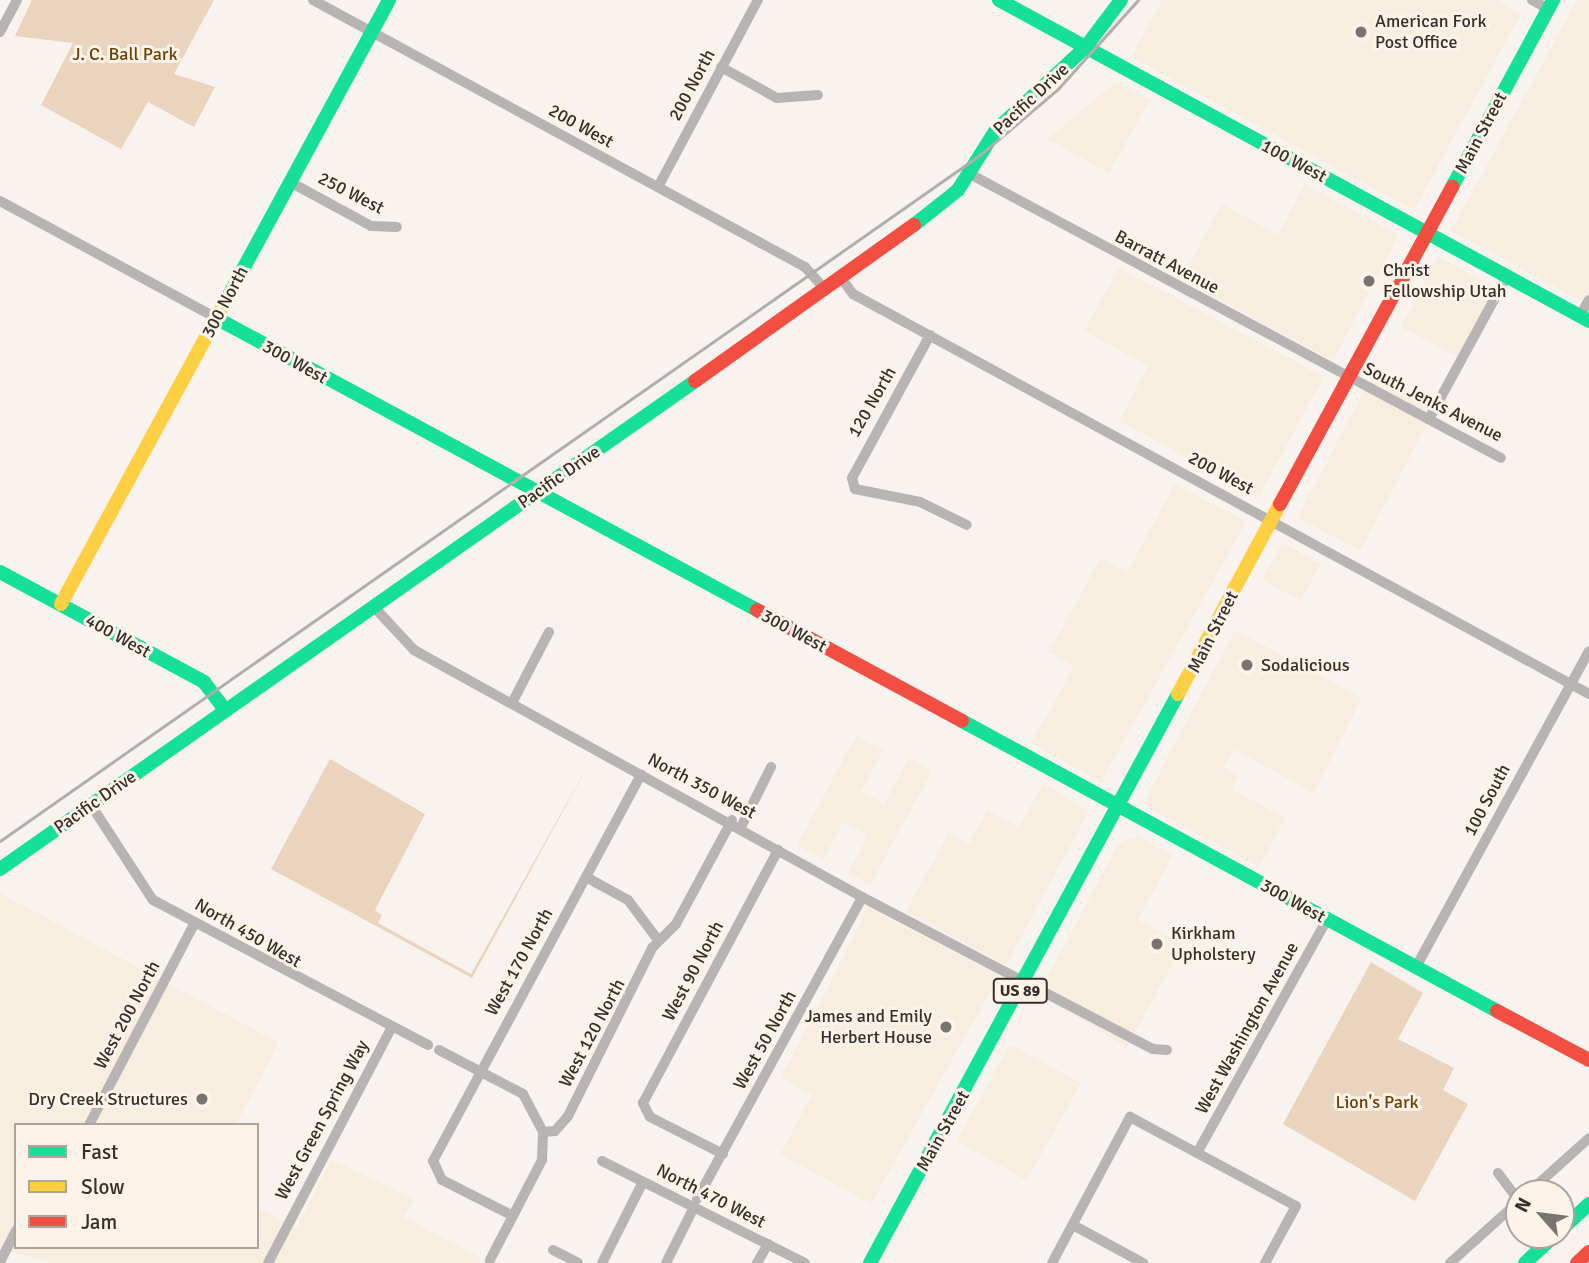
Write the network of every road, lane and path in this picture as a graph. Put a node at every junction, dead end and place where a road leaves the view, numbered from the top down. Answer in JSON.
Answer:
{"nodes":[{"id":1,"x":18,"y":0,"type":"edge"},
{"id":2,"x":313,"y":0,"type":"edge"},
{"id":3,"x":388,"y":0,"type":"edge"},
{"id":4,"x":758,"y":0,"type":"edge"},
{"id":5,"x":999,"y":0,"type":"edge"},
{"id":6,"x":1121,"y":0,"type":"edge"},
{"id":7,"x":1532,"y":0,"type":"edge"},
{"id":8,"x":1551,"y":4,"type":"edge"},
{"id":9,"x":0,"y":32,"type":"edge"},
{"id":10,"x":371,"y":32,"type":"junction"},
{"id":11,"x":1085,"y":48,"type":"junction"},
{"id":12,"x":721,"y":67,"type":"junction"},
{"id":13,"x":818,"y":95,"type":"dead end"},
{"id":14,"x":970,"y":174,"type":"junction"},
{"id":15,"x":290,"y":182,"type":"junction"},
{"id":16,"x":658,"y":187,"type":"junction"},
{"id":17,"x":0,"y":201,"type":"edge"},
{"id":18,"x":397,"y":227,"type":"dead end"},
{"id":19,"x":1428,"y":234,"type":"junction"},
{"id":20,"x":1507,"y":276,"type":"junction"},
{"id":21,"x":842,"y":279,"type":"junction"},
{"id":22,"x":826,"y":290,"type":"junction"},
{"id":23,"x":1589,"y":300,"type":"edge"},
{"id":24,"x":216,"y":318,"type":"junction"},
{"id":25,"x":1585,"y":318,"type":"edge"},
{"id":26,"x":930,"y":335,"type":"junction"},
{"id":27,"x":1348,"y":378,"type":"junction"},
{"id":28,"x":1429,"y":419,"type":"junction"},
{"id":29,"x":1501,"y":457,"type":"dead end"},
{"id":30,"x":537,"y":492,"type":"junction"},
{"id":31,"x":1272,"y":520,"type":"junction"},
{"id":32,"x":967,"y":525,"type":"dead end"},
{"id":33,"x":0,"y":572,"type":"edge"},
{"id":34,"x":61,"y":604,"type":"junction"},
{"id":35,"x":374,"y":607,"type":"junction"},
{"id":36,"x":549,"y":632,"type":"dead end"},
{"id":37,"x":1589,"y":651,"type":"edge"},
{"id":38,"x":1571,"y":684,"type":"junction"},
{"id":39,"x":1589,"y":694,"type":"edge"},
{"id":40,"x":512,"y":702,"type":"junction"},
{"id":41,"x":226,"y":711,"type":"junction"},
{"id":42,"x":771,"y":767,"type":"dead end"},
{"id":43,"x":641,"y":774,"type":"junction"},
{"id":44,"x":92,"y":805,"type":"junction"},
{"id":45,"x":1119,"y":806,"type":"junction"},
{"id":46,"x":737,"y":823,"type":"junction"},
{"id":47,"x":778,"y":850,"type":"junction"},
{"id":48,"x":0,"y":869,"type":"edge"},
{"id":49,"x":586,"y":877,"type":"junction"},
{"id":50,"x":862,"y":897,"type":"junction"},
{"id":51,"x":1327,"y":919,"type":"junction"},
{"id":52,"x":195,"y":922,"type":"junction"},
{"id":53,"x":658,"y":940,"type":"junction"},
{"id":54,"x":1416,"y":967,"type":"junction"},
{"id":55,"x":1027,"y":978,"type":"junction"},
{"id":56,"x":390,"y":1031,"type":"junction"},
{"id":57,"x":428,"y":1045,"type":"dead end"},
{"id":58,"x":439,"y":1050,"type":"dead end"},
{"id":59,"x":1167,"y":1050,"type":"dead end"},
{"id":60,"x":1589,"y":1060,"type":"edge"},
{"id":61,"x":480,"y":1069,"type":"junction"},
{"id":62,"x":90,"y":1123,"type":"edge"},
{"id":63,"x":543,"y":1132,"type":"junction"},
{"id":64,"x":1589,"y":1138,"type":"edge"},
{"id":65,"x":1197,"y":1153,"type":"junction"},
{"id":66,"x":723,"y":1154,"type":"junction"},
{"id":67,"x":602,"y":1161,"type":"dead end"},
{"id":68,"x":1498,"y":1172,"type":"dead end"},
{"id":69,"x":1544,"y":1179,"type":"edge"},
{"id":70,"x":643,"y":1182,"type":"junction"},
{"id":71,"x":1505,"y":1182,"type":"edge"},
{"id":72,"x":695,"y":1203,"type":"junction"},
{"id":73,"x":1589,"y":1204,"type":"edge"},
{"id":74,"x":1505,"y":1214,"type":"edge"},
{"id":75,"x":513,"y":1216,"type":"junction"},
{"id":76,"x":1575,"y":1217,"type":"edge"},
{"id":77,"x":1073,"y":1225,"type":"junction"},
{"id":78,"x":14,"y":1234,"type":"edge"},
{"id":79,"x":768,"y":1244,"type":"junction"},
{"id":80,"x":1540,"y":1249,"type":"edge"},
{"id":81,"x":553,"y":1250,"type":"dead end"},
{"id":82,"x":1589,"y":1252,"type":"edge"},
{"id":83,"x":490,"y":1260,"type":"dead end"},
{"id":84,"x":876,"y":1261,"type":"edge"},
{"id":85,"x":0,"y":1262,"type":"edge"},
{"id":86,"x":268,"y":1263,"type":"edge"},
{"id":87,"x":578,"y":1263,"type":"edge"},
{"id":88,"x":602,"y":1263,"type":"edge"},
{"id":89,"x":666,"y":1263,"type":"edge"},
{"id":90,"x":757,"y":1263,"type":"edge"},
{"id":91,"x":805,"y":1263,"type":"edge"},
{"id":92,"x":1052,"y":1263,"type":"edge"},
{"id":93,"x":1143,"y":1263,"type":"edge"},
{"id":94,"x":1265,"y":1263,"type":"edge"},
{"id":95,"x":1450,"y":1263,"type":"edge"},
{"id":96,"x":1525,"y":1263,"type":"edge"},
{"id":97,"x":1577,"y":1263,"type":"edge"}],
"edges":[{"from":1,"to":9,"type":"street"},
{"from":2,"to":10,"type":"street","name":"200 West"},
{"from":3,"to":10,"type":"main road","name":"300 North"},
{"from":4,"to":12,"type":"street","name":"200 North"},
{"from":5,"to":11,"type":"main road","name":"100 West"},
{"from":6,"to":11,"type":"main road","name":"Pacific Drive"},
{"from":7,"to":8,"type":"street"},
{"from":8,"to":19,"type":"main road","name":"Main Street","number":"US 89"},
{"from":10,"to":15,"type":"main road","name":"300 North"},
{"from":10,"to":16,"type":"street","name":"200 West"},
{"from":11,"to":14,"type":"main road","name":"Pacific Drive"},
{"from":11,"to":19,"type":"main road","name":"100 West"},
{"from":12,"to":13,"type":"street"},
{"from":12,"to":16,"type":"street","name":"200 North"},
{"from":14,"to":21,"type":"main road","name":"Pacific Drive"},
{"from":14,"to":27,"type":"street","name":"Barratt Avenue"},
{"from":15,"to":18,"type":"street","name":"250 West"},
{"from":15,"to":24,"type":"main road","name":"300 North"},
{"from":16,"to":22,"type":"street","name":"200 West"},
{"from":17,"to":24,"type":"street","name":"300 West"},
{"from":19,"to":20,"type":"main road","name":"100 West"},
{"from":19,"to":27,"type":"main road","name":"Main Street","number":"US 89"},
{"from":20,"to":25,"type":"main road","name":"100 West"},
{"from":20,"to":28,"type":"street"},
{"from":21,"to":22,"type":"main road","name":"Pacific Drive"},
{"from":21,"to":26,"type":"street","name":"200 West"},
{"from":22,"to":30,"type":"main road","name":"Pacific Drive"},
{"from":23,"to":25,"type":"street"},
{"from":24,"to":30,"type":"main road","name":"300 West"},
{"from":24,"to":34,"type":"main road","name":"300 North"},
{"from":26,"to":31,"type":"street","name":"200 West"},
{"from":26,"to":32,"type":"street","name":"120 North"},
{"from":27,"to":28,"type":"street","name":"South Jenks Avenue"},
{"from":27,"to":31,"type":"main road","name":"Main Street","number":"US 89"},
{"from":28,"to":29,"type":"street","name":"South Jenks Avenue"},
{"from":30,"to":35,"type":"main road","name":"Pacific Drive"},
{"from":30,"to":45,"type":"main road","name":"300 West"},
{"from":31,"to":38,"type":"street","name":"200 West"},
{"from":31,"to":45,"type":"main road","name":"Main Street","number":"US 89"},
{"from":33,"to":34,"type":"main road","name":"400 West"},
{"from":34,"to":41,"type":"main road","name":"400 West"},
{"from":35,"to":40,"type":"street","name":"North 350 West"},
{"from":35,"to":41,"type":"main road","name":"Pacific Drive"},
{"from":36,"to":40,"type":"street"},
{"from":37,"to":38,"type":"street","name":"100 South"},
{"from":38,"to":39,"type":"street","name":"200 West"},
{"from":38,"to":54,"type":"street","name":"100 South"},
{"from":40,"to":43,"type":"street","name":"North 350 West"},
{"from":41,"to":44,"type":"main road","name":"Pacific Drive"},
{"from":42,"to":46,"type":"street","name":"West 120 North"},
{"from":43,"to":46,"type":"street","name":"North 350 West"},
{"from":43,"to":49,"type":"street","name":"West 170 North"},
{"from":44,"to":48,"type":"main road","name":"Pacific Drive"},
{"from":44,"to":52,"type":"street","name":"North 450 West"},
{"from":45,"to":51,"type":"main road","name":"300 West"},
{"from":45,"to":55,"type":"main road","name":"Main Street","number":"US 89"},
{"from":46,"to":47,"type":"street","name":"North 350 West"},
{"from":46,"to":53,"type":"street","name":"West 120 North"},
{"from":47,"to":50,"type":"street","name":"North 350 West"},
{"from":47,"to":66,"type":"street","name":"West 90 North"},
{"from":49,"to":53,"type":"street"},
{"from":49,"to":61,"type":"street","name":"West 170 North"},
{"from":50,"to":55,"type":"street","name":"North 350 West"},
{"from":50,"to":66,"type":"street","name":"West 50 North"},
{"from":51,"to":54,"type":"main road","name":"300 West"},
{"from":51,"to":65,"type":"street","name":"West Washington Avenue"},
{"from":52,"to":56,"type":"street","name":"North 450 West"},
{"from":52,"to":62,"type":"street","name":"West 200 North"},
{"from":53,"to":63,"type":"street","name":"West 120 North"},
{"from":54,"to":60,"type":"main road","name":"300 West"},
{"from":55,"to":59,"type":"street","name":"North 350 West"},
{"from":55,"to":84,"type":"main road","name":"Main Street","number":"US 89"},
{"from":56,"to":57,"type":"street","name":"North 450 West"},
{"from":56,"to":86,"type":"street","name":"West Green Spring Way"},
{"from":58,"to":61,"type":"street"},
{"from":61,"to":63,"type":"street"},
{"from":61,"to":75,"type":"street","name":"West 170 North"},
{"from":63,"to":75,"type":"street"},
{"from":64,"to":69,"type":"street"},
{"from":65,"to":77,"type":"street"},
{"from":65,"to":94,"type":"street"},
{"from":66,"to":72,"type":"street","name":"West 50 North"},
{"from":67,"to":70,"type":"street","name":"North 470 West"},
{"from":68,"to":71,"type":"street"},
{"from":70,"to":72,"type":"street","name":"North 470 West"},
{"from":70,"to":88,"type":"street"},
{"from":72,"to":79,"type":"street","name":"North 470 West"},
{"from":72,"to":89,"type":"street","name":"West 50 North"},
{"from":73,"to":76,"type":"main road"},
{"from":74,"to":95,"type":"street"},
{"from":75,"to":83,"type":"street"},
{"from":77,"to":92,"type":"street"},
{"from":77,"to":93,"type":"street"},
{"from":78,"to":85,"type":"street"},
{"from":79,"to":90,"type":"street"},
{"from":79,"to":91,"type":"street","name":"North 470 West"},
{"from":80,"to":96,"type":"main road"},
{"from":81,"to":87,"type":"street"},
{"from":82,"to":97,"type":"main road"}]}
